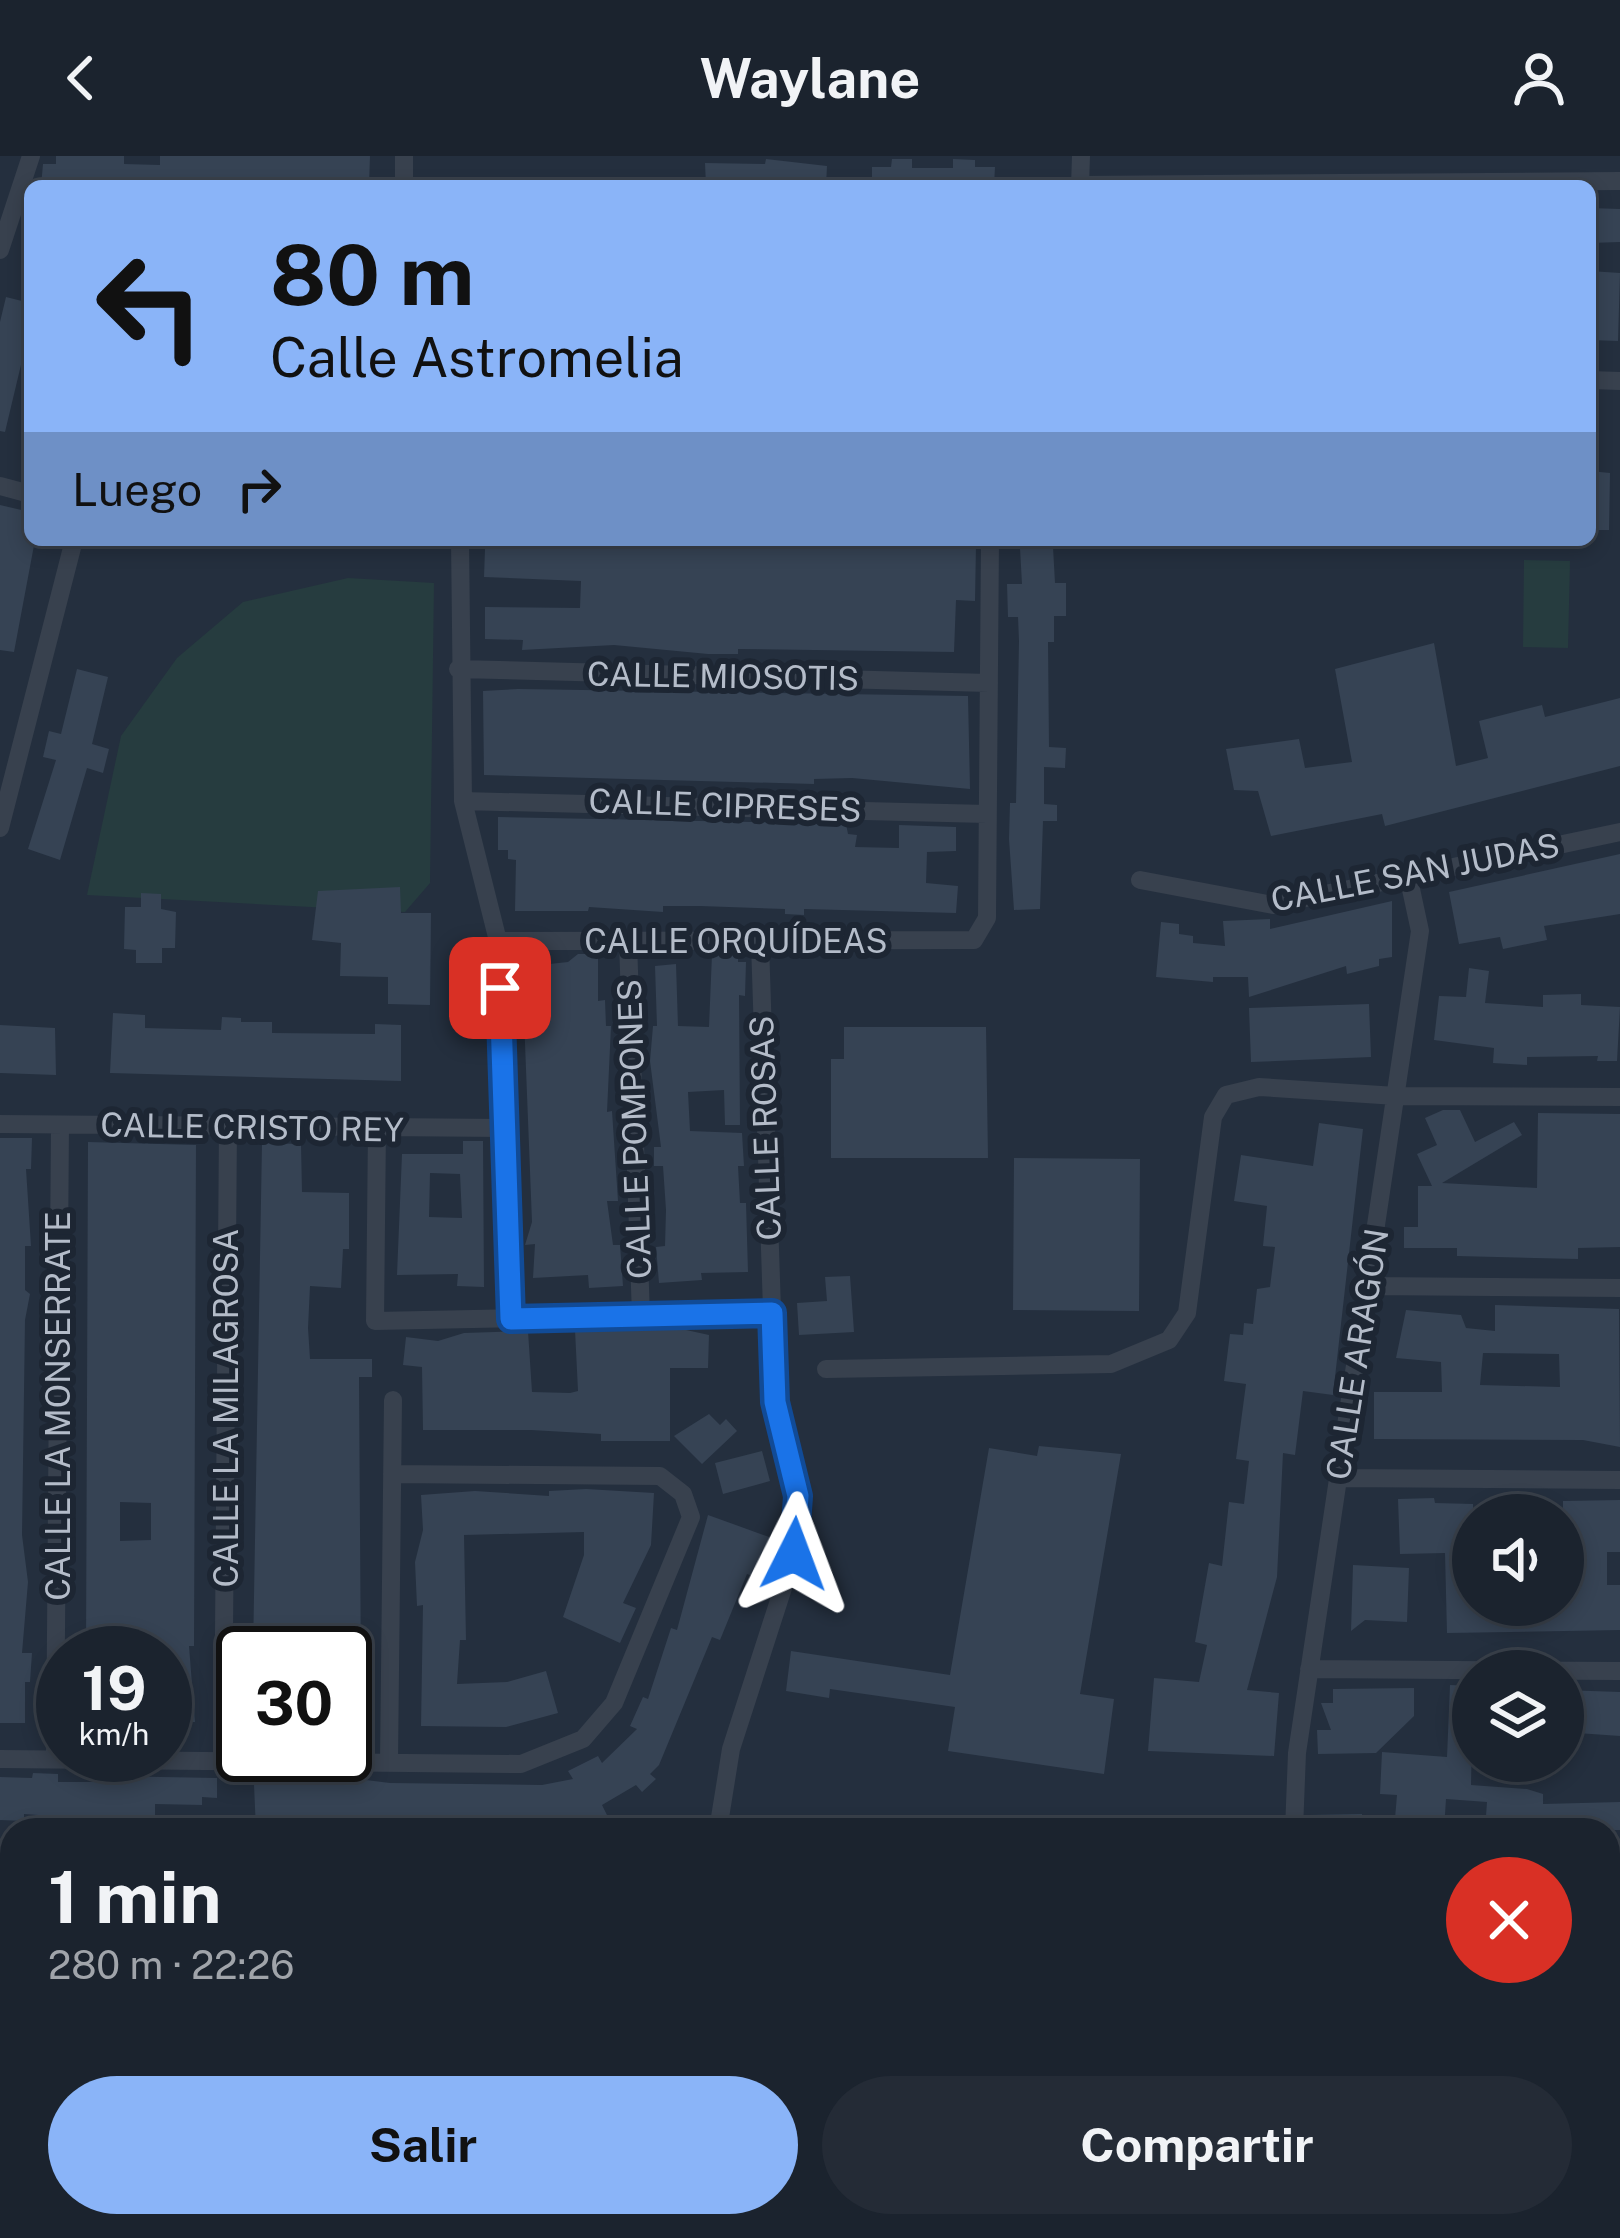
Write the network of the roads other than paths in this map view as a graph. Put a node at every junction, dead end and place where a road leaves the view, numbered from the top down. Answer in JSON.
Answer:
{"nodes":[{"id":1,"x":31,"y":156,"type":"edge"},
{"id":2,"x":7,"y":226,"type":"junction"},
{"id":3,"x":24,"y":227,"type":"edge"},
{"id":4,"x":0,"y":250,"type":"edge"},
{"id":5,"x":72,"y":546,"type":"edge"},
{"id":6,"x":460,"y":546,"type":"edge"},
{"id":7,"x":990,"y":546,"type":"edge"},
{"id":8,"x":458,"y":669,"type":"junction"},
{"id":9,"x":989,"y":683,"type":"junction"},
{"id":10,"x":463,"y":801,"type":"junction"},
{"id":11,"x":987,"y":814,"type":"junction"},
{"id":12,"x":0,"y":828,"type":"edge"},
{"id":13,"x":1620,"y":832,"type":"edge"},
{"id":14,"x":1140,"y":880,"type":"dead end"},
{"id":15,"x":1409,"y":880,"type":"junction"},
{"id":16,"x":498,"y":941,"type":"junction"},
{"id":17,"x":628,"y":942,"type":"junction"},
{"id":18,"x":760,"y":943,"type":"junction"},
{"id":19,"x":1396,"y":1096,"type":"junction"},
{"id":20,"x":1620,"y":1097,"type":"edge"},
{"id":21,"x":0,"y":1124,"type":"edge"},
{"id":22,"x":60,"y":1125,"type":"junction"},
{"id":23,"x":228,"y":1126,"type":"junction"},
{"id":24,"x":377,"y":1128,"type":"junction"},
{"id":25,"x":504,"y":1128,"type":"junction"},
{"id":26,"x":1368,"y":1286,"type":"junction"},
{"id":27,"x":1620,"y":1288,"type":"edge"},
{"id":28,"x":772,"y":1313,"type":"junction"},
{"id":29,"x":641,"y":1316,"type":"junction"},
{"id":30,"x":511,"y":1319,"type":"junction"},
{"id":31,"x":826,"y":1369,"type":"dead end"},
{"id":32,"x":393,"y":1400,"type":"dead end"},
{"id":33,"x":392,"y":1474,"type":"junction"},
{"id":34,"x":1339,"y":1478,"type":"junction"},
{"id":35,"x":1620,"y":1480,"type":"edge"},
{"id":36,"x":56,"y":1626,"type":"edge"},
{"id":37,"x":225,"y":1626,"type":"edge"},
{"id":38,"x":1310,"y":1669,"type":"junction"},
{"id":39,"x":1620,"y":1671,"type":"edge"},
{"id":40,"x":0,"y":1759,"type":"edge"},
{"id":41,"x":36,"y":1759,"type":"edge"},
{"id":42,"x":372,"y":1762,"type":"edge"},
{"id":43,"x":389,"y":1762,"type":"junction"},
{"id":44,"x":720,"y":1818,"type":"edge"},
{"id":45,"x":1294,"y":1818,"type":"edge"}],
"edges":[{"from":1,"to":2,"type":"street"},
{"from":2,"to":3,"type":"street"},
{"from":2,"to":4,"type":"street"},
{"from":5,"to":12,"type":"street"},
{"from":6,"to":8,"type":"street"},
{"from":7,"to":9,"type":"street"},
{"from":8,"to":9,"type":"street","name":"CALLE MIOSOTIS"},
{"from":8,"to":10,"type":"street"},
{"from":9,"to":11,"type":"street"},
{"from":10,"to":11,"type":"street","name":"CALLE CIPRESES"},
{"from":10,"to":16,"type":"street"},
{"from":11,"to":18,"type":"street","name":"CALLE ORQUÍDEAS"},
{"from":13,"to":15,"type":"street","name":"CALLE SAN JUDAS"},
{"from":14,"to":15,"type":"street","name":"CALLE SAN JUDAS"},
{"from":15,"to":19,"type":"street","name":"CALLE ARAGÓN"},
{"from":16,"to":17,"type":"street","name":"CALLE ORQUÍDEAS"},
{"from":16,"to":25,"type":"street"},
{"from":17,"to":18,"type":"street","name":"CALLE ORQUÍDEAS"},
{"from":17,"to":29,"type":"street","name":"CALLE POMPONES"},
{"from":18,"to":28,"type":"street","name":"CALLE ROSAS"},
{"from":19,"to":20,"type":"street"},
{"from":19,"to":26,"type":"street","name":"CALLE ARAGÓN"},
{"from":19,"to":31,"type":"street"},
{"from":21,"to":22,"type":"street","name":"CALLE CRISTO REY"},
{"from":22,"to":23,"type":"street","name":"CALLE CRISTO REY"},
{"from":22,"to":36,"type":"street","name":"CALLE LA MONSERRATE"},
{"from":23,"to":24,"type":"street","name":"CALLE CRISTO REY"},
{"from":23,"to":37,"type":"street","name":"CALLE LA MILAGROSA"},
{"from":24,"to":25,"type":"street","name":"CALLE CRISTO REY"},
{"from":24,"to":30,"type":"street"},
{"from":25,"to":30,"type":"street"},
{"from":26,"to":27,"type":"street"},
{"from":26,"to":34,"type":"street","name":"CALLE ARAGÓN"},
{"from":28,"to":29,"type":"street"},
{"from":28,"to":44,"type":"street","name":"CALLE ROSAS"},
{"from":29,"to":30,"type":"street"},
{"from":32,"to":33,"type":"street"},
{"from":33,"to":43,"type":"street"},
{"from":33,"to":43,"type":"street"},
{"from":34,"to":35,"type":"street"},
{"from":34,"to":38,"type":"street","name":"CALLE ARAGÓN"},
{"from":38,"to":39,"type":"street"},
{"from":38,"to":45,"type":"street","name":"CALLE ARAGÓN"},
{"from":40,"to":41,"type":"street"},
{"from":42,"to":43,"type":"street"}]}
